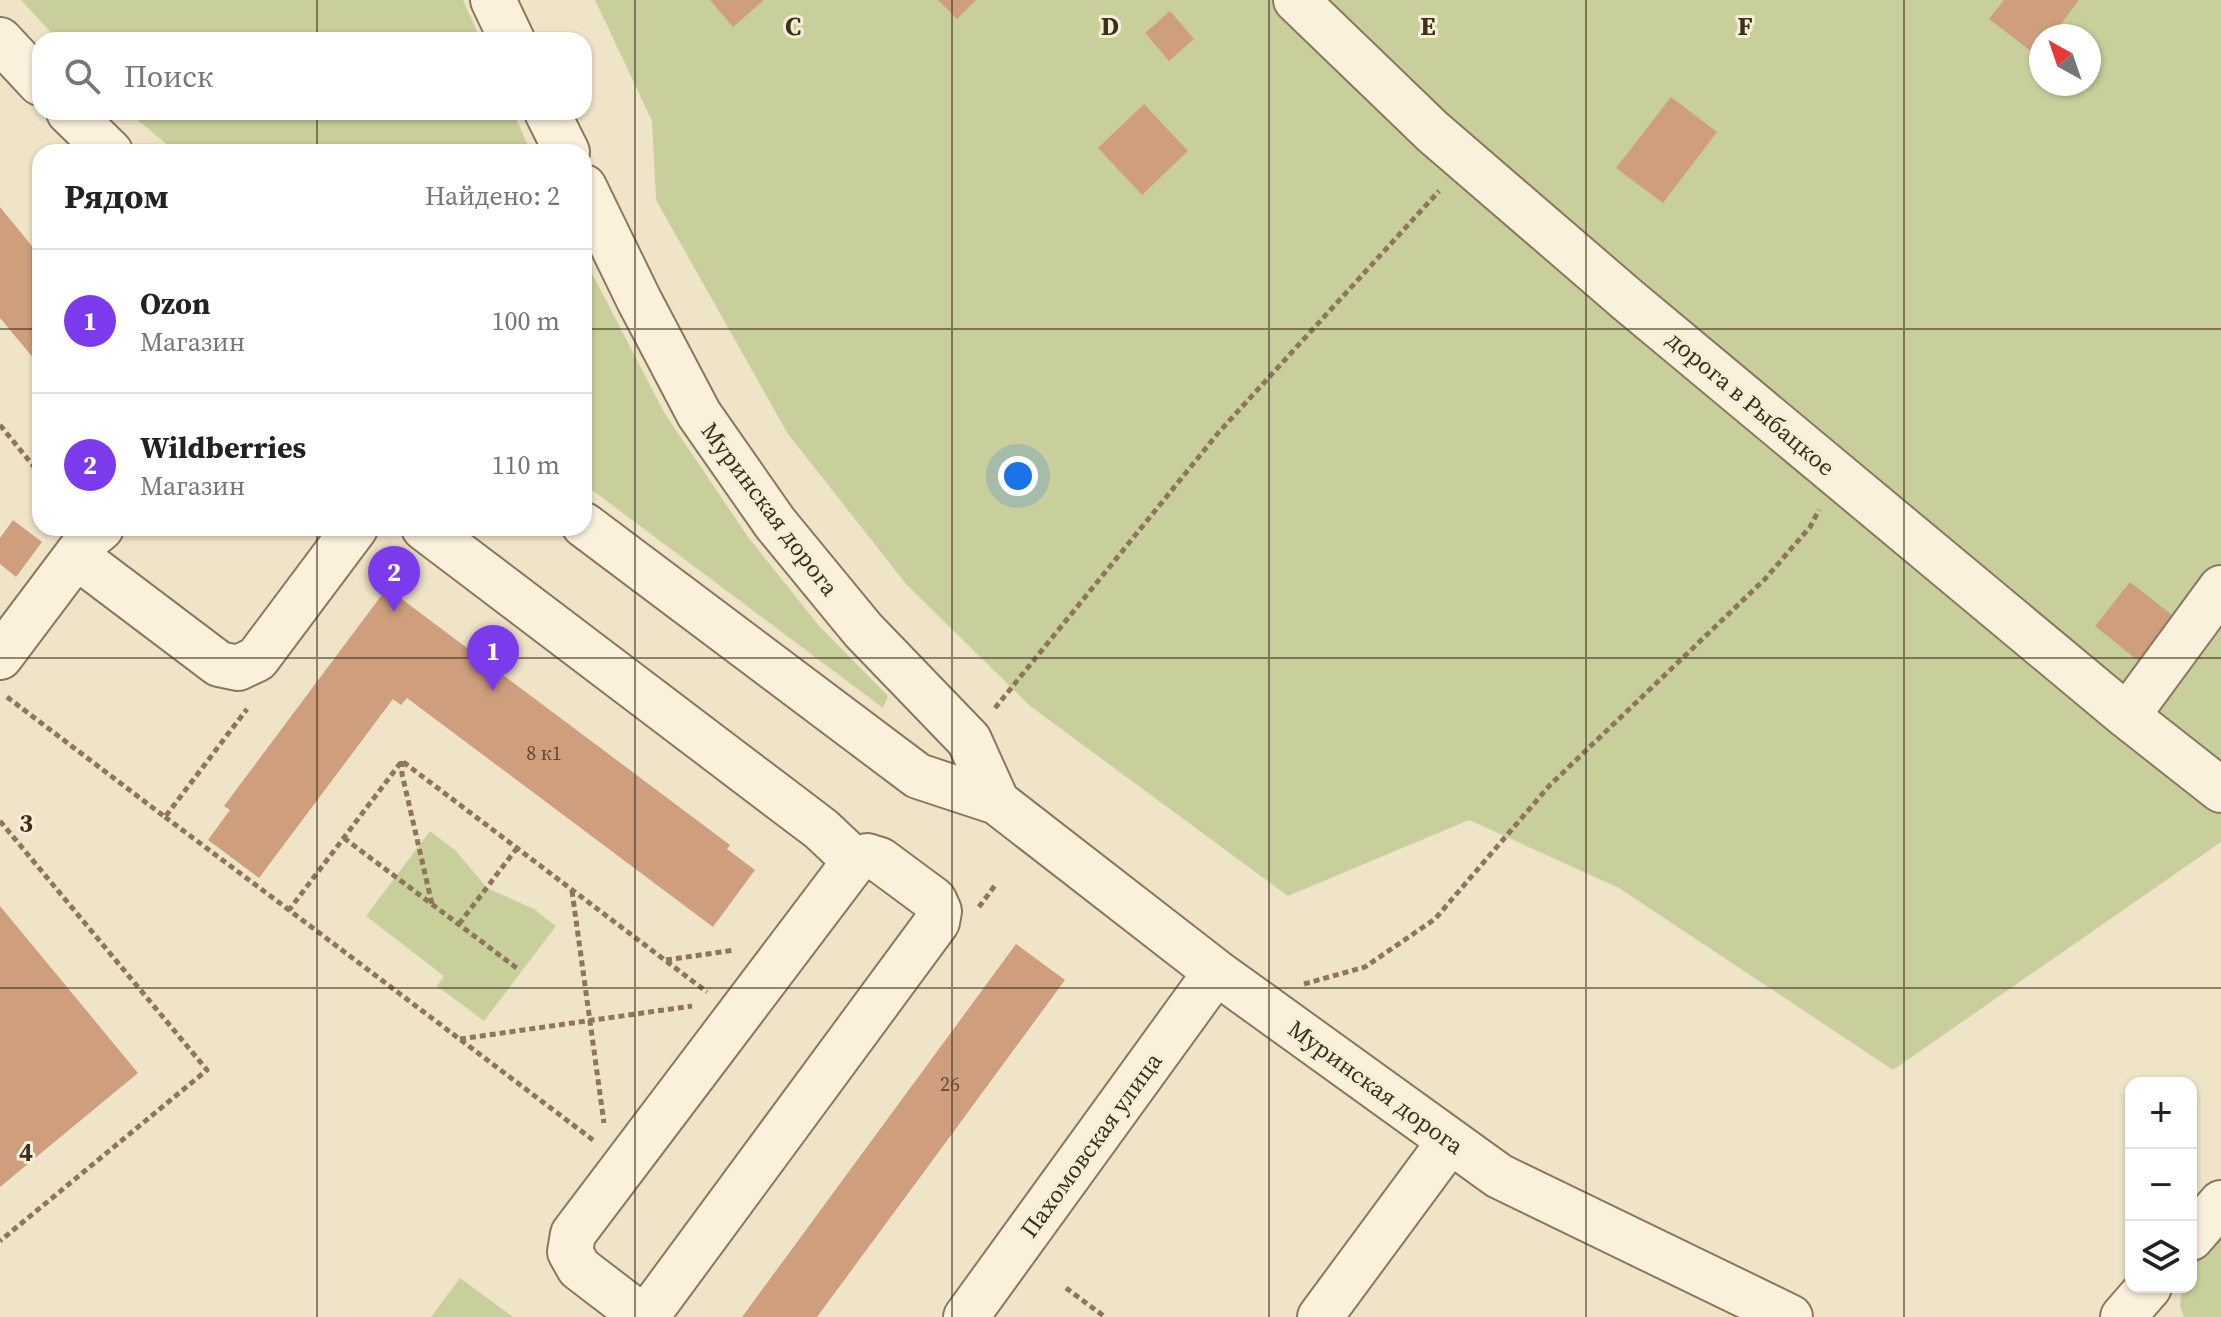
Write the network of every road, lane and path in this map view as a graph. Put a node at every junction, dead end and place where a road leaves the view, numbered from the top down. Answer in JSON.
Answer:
{"nodes":[{"id":1,"x":493,"y":0,"type":"edge"},
{"id":2,"x":1296,"y":0,"type":"edge"},
{"id":3,"x":508,"y":32,"type":"edge"},
{"id":4,"x":0,"y":40,"type":"edge"},
{"id":5,"x":32,"y":74,"type":"edge"},
{"id":6,"x":77,"y":120,"type":"edge"},
{"id":7,"x":551,"y":120,"type":"edge"},
{"id":8,"x":102,"y":144,"type":"edge"},
{"id":9,"x":563,"y":144,"type":"edge"},
{"id":10,"x":1466,"y":161,"type":"junction"},
{"id":11,"x":592,"y":203,"type":"edge"},
{"id":12,"x":0,"y":425,"type":"edge"},
{"id":13,"x":32,"y":464,"type":"edge"},
{"id":14,"x":1838,"y":476,"type":"junction"},
{"id":15,"x":592,"y":531,"type":"edge"},
{"id":16,"x":349,"y":536,"type":"edge"},
{"id":17,"x":435,"y":536,"type":"edge"},
{"id":18,"x":88,"y":542,"type":"edge"},
{"id":19,"x":2221,"y":588,"type":"edge"},
{"id":20,"x":0,"y":657,"type":"edge"},
{"id":21,"x":0,"y":692,"type":"edge"},
{"id":22,"x":247,"y":709,"type":"dead end"},
{"id":23,"x":2127,"y":716,"type":"junction"},
{"id":24,"x":969,"y":740,"type":"junction"},
{"id":25,"x":402,"y":761,"type":"junction"},
{"id":26,"x":2221,"y":790,"type":"edge"},
{"id":27,"x":997,"y":802,"type":"junction"},
{"id":28,"x":165,"y":817,"type":"junction"},
{"id":29,"x":0,"y":821,"type":"edge"},
{"id":30,"x":344,"y":838,"type":"junction"},
{"id":31,"x":517,"y":848,"type":"junction"},
{"id":32,"x":855,"y":861,"type":"junction"},
{"id":33,"x":572,"y":890,"type":"junction"},
{"id":34,"x":433,"y":905,"type":"junction"},
{"id":35,"x":289,"y":910,"type":"junction"},
{"id":36,"x":459,"y":924,"type":"junction"},
{"id":37,"x":749,"y":948,"type":"dead end"},
{"id":38,"x":665,"y":960,"type":"junction"},
{"id":39,"x":518,"y":969,"type":"dead end"},
{"id":40,"x":1216,"y":972,"type":"junction"},
{"id":41,"x":1301,"y":984,"type":"dead end"},
{"id":42,"x":709,"y":994,"type":"dead end"},
{"id":43,"x":706,"y":1004,"type":"dead end"},
{"id":44,"x":590,"y":1021,"type":"junction"},
{"id":45,"x":459,"y":1039,"type":"junction"},
{"id":46,"x":606,"y":1137,"type":"dead end"},
{"id":47,"x":1450,"y":1141,"type":"junction"},
{"id":48,"x":595,"y":1142,"type":"dead end"},
{"id":49,"x":2221,"y":1203,"type":"edge"},
{"id":50,"x":2197,"y":1231,"type":"edge"},
{"id":51,"x":0,"y":1241,"type":"edge"},
{"id":52,"x":1066,"y":1288,"type":"dead end"},
{"id":53,"x":2144,"y":1293,"type":"edge"},
{"id":54,"x":645,"y":1317,"type":"edge"},
{"id":55,"x":966,"y":1317,"type":"edge"},
{"id":56,"x":1105,"y":1317,"type":"edge"},
{"id":57,"x":1320,"y":1317,"type":"edge"},
{"id":58,"x":1790,"y":1317,"type":"edge"},
{"id":59,"x":2123,"y":1317,"type":"edge"}],
"edges":[{"from":1,"to":3,"type":"street"},
{"from":2,"to":10,"type":"street","name":"дорога в Рыбацкое"},
{"from":4,"to":5,"type":"street"},
{"from":6,"to":8,"type":"street"},
{"from":7,"to":9,"type":"street"},
{"from":10,"to":14,"type":"street","name":"дорога в Рыбацкое"},
{"from":10,"to":24,"type":"path"},
{"from":11,"to":24,"type":"street","name":"Муринская дорога"},
{"from":12,"to":13,"type":"path"},
{"from":14,"to":23,"type":"street","name":"дорога в Рыбацкое"},
{"from":14,"to":41,"type":"path"},
{"from":15,"to":27,"type":"street","name":"Муринская дорога"},
{"from":16,"to":18,"type":"street"},
{"from":17,"to":32,"type":"street"},
{"from":18,"to":20,"type":"street"},
{"from":19,"to":23,"type":"street"},
{"from":21,"to":28,"type":"path"},
{"from":22,"to":28,"type":"path"},
{"from":23,"to":26,"type":"street","name":"дорога в Рыбацкое"},
{"from":24,"to":27,"type":"street","name":"Муринская дорога"},
{"from":25,"to":30,"type":"path"},
{"from":25,"to":31,"type":"path"},
{"from":25,"to":34,"type":"path"},
{"from":27,"to":40,"type":"street","name":"Муринская дорога"},
{"from":28,"to":35,"type":"path"},
{"from":29,"to":51,"type":"path"},
{"from":30,"to":34,"type":"path"},
{"from":30,"to":35,"type":"path"},
{"from":31,"to":33,"type":"path"},
{"from":31,"to":36,"type":"path"},
{"from":32,"to":54,"type":"street"},
{"from":32,"to":54,"type":"street"},
{"from":33,"to":38,"type":"path"},
{"from":33,"to":44,"type":"path"},
{"from":34,"to":36,"type":"path"},
{"from":35,"to":45,"type":"path"},
{"from":36,"to":39,"type":"path"},
{"from":37,"to":38,"type":"path"},
{"from":38,"to":42,"type":"path"},
{"from":40,"to":47,"type":"street","name":"Муринская дорога"},
{"from":40,"to":55,"type":"street","name":"Пахомовская улица"},
{"from":43,"to":44,"type":"path"},
{"from":44,"to":45,"type":"path"},
{"from":44,"to":46,"type":"path"},
{"from":45,"to":48,"type":"path"},
{"from":47,"to":57,"type":"street"},
{"from":47,"to":58,"type":"street","name":"Муринская дорога"},
{"from":49,"to":50,"type":"street"},
{"from":52,"to":56,"type":"path"},
{"from":53,"to":59,"type":"street"}]}
